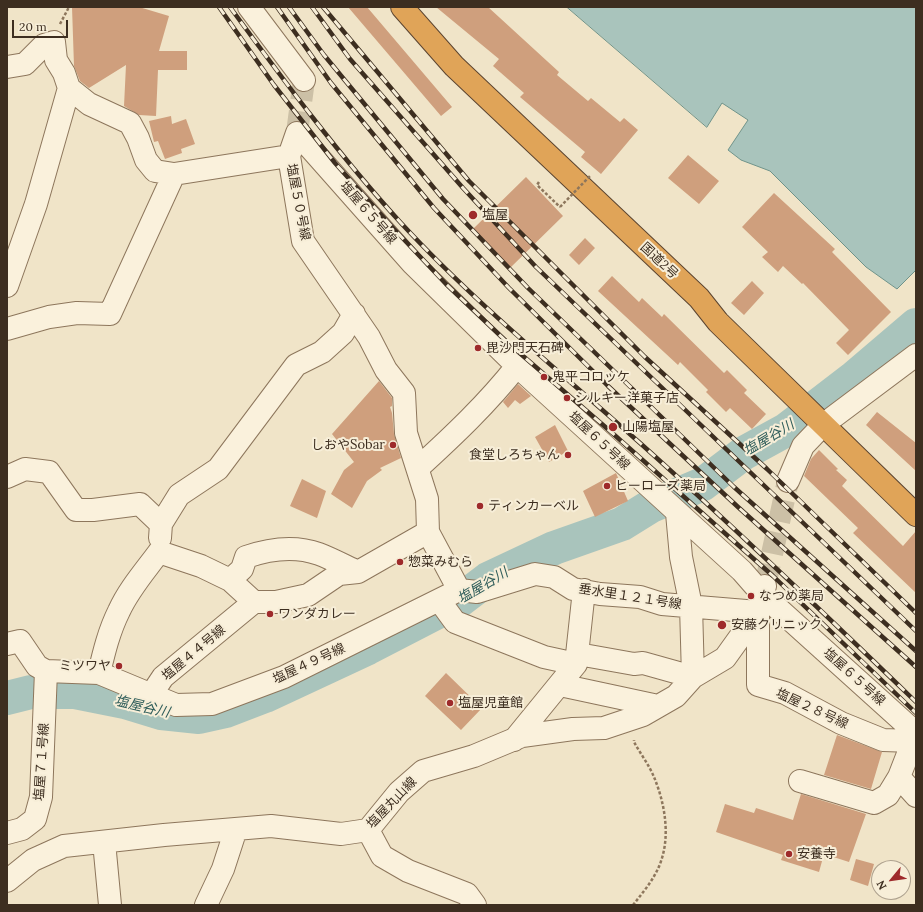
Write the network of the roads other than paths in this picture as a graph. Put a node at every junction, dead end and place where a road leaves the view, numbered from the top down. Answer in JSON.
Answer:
{"nodes":[{"id":1,"x":249,"y":7,"type":"edge"},
{"id":2,"x":402,"y":7,"type":"edge"},
{"id":3,"x":7,"y":68,"type":"edge"},
{"id":4,"x":304,"y":80,"type":"tunnel mouth"},
{"id":5,"x":70,"y":88,"type":"junction"},
{"id":6,"x":289,"y":156,"type":"junction"},
{"id":7,"x":174,"y":174,"type":"junction"},
{"id":8,"x":7,"y":286,"type":"edge"},
{"id":9,"x":354,"y":314,"type":"junction"},
{"id":10,"x":9,"y":331,"type":"edge"},
{"id":11,"x":916,"y":355,"type":"edge"},
{"id":12,"x":516,"y":366,"type":"junction"},
{"id":13,"x":821,"y":422,"type":"junction"},
{"id":14,"x":418,"y":468,"type":"junction"},
{"id":15,"x":7,"y":477,"type":"edge"},
{"id":16,"x":788,"y":481,"type":"tunnel mouth"},
{"id":17,"x":677,"y":512,"type":"junction"},
{"id":18,"x":916,"y":515,"type":"edge"},
{"id":19,"x":161,"y":524,"type":"junction"},
{"id":20,"x":428,"y":532,"type":"junction"},
{"id":21,"x":159,"y":552,"type":"junction"},
{"id":22,"x":358,"y":572,"type":"junction"},
{"id":23,"x":230,"y":580,"type":"junction"},
{"id":24,"x":584,"y":590,"type":"junction"},
{"id":25,"x":467,"y":591,"type":"junction"},
{"id":26,"x":762,"y":598,"type":"junction"},
{"id":27,"x":254,"y":602,"type":"junction"},
{"id":28,"x":443,"y":606,"type":"junction"},
{"id":29,"x":691,"y":606,"type":"junction"},
{"id":30,"x":7,"y":644,"type":"edge"},
{"id":31,"x":577,"y":659,"type":"junction"},
{"id":32,"x":99,"y":673,"type":"junction"},
{"id":33,"x":46,"y":675,"type":"junction"},
{"id":34,"x":693,"y":677,"type":"junction"},
{"id":35,"x":560,"y":685,"type":"junction"},
{"id":36,"x":151,"y":695,"type":"junction"},
{"id":37,"x":650,"y":711,"type":"junction"},
{"id":38,"x":915,"y":738,"type":"edge"},
{"id":39,"x":514,"y":740,"type":"junction"},
{"id":40,"x":899,"y":777,"type":"junction"},
{"id":41,"x":800,"y":781,"type":"dead end"},
{"id":42,"x":916,"y":796,"type":"edge"},
{"id":43,"x":236,"y":829,"type":"junction"},
{"id":44,"x":368,"y":830,"type":"junction"},
{"id":45,"x":7,"y":832,"type":"edge"},
{"id":46,"x":104,"y":842,"type":"junction"},
{"id":47,"x":7,"y":881,"type":"edge"},
{"id":48,"x":110,"y":905,"type":"edge"},
{"id":49,"x":206,"y":905,"type":"edge"},
{"id":50,"x":475,"y":905,"type":"edge"}],
"edges":[{"from":1,"to":4,"type":"street"},
{"from":2,"to":13,"type":"highway","name":"国道2号"},
{"from":3,"to":5,"type":"street","name":"塩屋５０号線"},
{"from":5,"to":7,"type":"street","name":"塩屋５０号線"},
{"from":5,"to":8,"type":"street"},
{"from":6,"to":7,"type":"street","name":"塩屋５０号線"},
{"from":6,"to":9,"type":"street","name":"塩屋５０号線"},
{"from":6,"to":12,"type":"street","name":"塩屋６５号線"},
{"from":7,"to":10,"type":"street"},
{"from":9,"to":14,"type":"street","name":"塩屋５０号線"},
{"from":9,"to":19,"type":"street"},
{"from":11,"to":13,"type":"street"},
{"from":12,"to":14,"type":"street"},
{"from":12,"to":17,"type":"street","name":"塩屋６５号線"},
{"from":13,"to":16,"type":"street"},
{"from":13,"to":18,"type":"highway","name":"国道2号"},
{"from":14,"to":20,"type":"street","name":"塩屋５０号線"},
{"from":15,"to":19,"type":"street"},
{"from":17,"to":26,"type":"street","name":"塩屋６５号線"},
{"from":17,"to":29,"type":"street"},
{"from":19,"to":21,"type":"street"},
{"from":20,"to":22,"type":"street"},
{"from":20,"to":25,"type":"street","name":"塩屋５０号線"},
{"from":21,"to":23,"type":"street"},
{"from":21,"to":32,"type":"street"},
{"from":22,"to":23,"type":"street"},
{"from":22,"to":27,"type":"street"},
{"from":23,"to":27,"type":"street"},
{"from":24,"to":25,"type":"street","name":"垂水里１２１号線"},
{"from":24,"to":29,"type":"street","name":"垂水里１２１号線"},
{"from":24,"to":31,"type":"street"},
{"from":25,"to":28,"type":"street","name":"塩屋４９号線"},
{"from":26,"to":29,"type":"street","name":"垂水里１２１号線"},
{"from":26,"to":34,"type":"street","name":"塩屋丸山線"},
{"from":26,"to":38,"type":"street","name":"塩屋６５号線"},
{"from":26,"to":38,"type":"street","name":"塩屋２８号線"},
{"from":27,"to":36,"type":"street","name":"塩屋４４号線"},
{"from":28,"to":31,"type":"street"},
{"from":28,"to":36,"type":"street","name":"塩屋４９号線"},
{"from":29,"to":34,"type":"street"},
{"from":30,"to":33,"type":"street"},
{"from":31,"to":34,"type":"street"},
{"from":31,"to":35,"type":"street"},
{"from":32,"to":33,"type":"street"},
{"from":32,"to":36,"type":"street"},
{"from":33,"to":45,"type":"street","name":"塩屋７１号線"},
{"from":34,"to":37,"type":"street","name":"塩屋丸山線"},
{"from":35,"to":37,"type":"street"},
{"from":35,"to":39,"type":"street"},
{"from":37,"to":39,"type":"street","name":"塩屋丸山線"},
{"from":38,"to":40,"type":"street"},
{"from":39,"to":44,"type":"street","name":"塩屋丸山線"},
{"from":40,"to":41,"type":"street"},
{"from":40,"to":42,"type":"street"},
{"from":43,"to":44,"type":"street","name":"塩屋丸山線"},
{"from":43,"to":46,"type":"street","name":"塩屋丸山線"},
{"from":43,"to":49,"type":"street"},
{"from":44,"to":50,"type":"street"},
{"from":46,"to":47,"type":"street","name":"塩屋丸山線"},
{"from":46,"to":48,"type":"street"}]}
